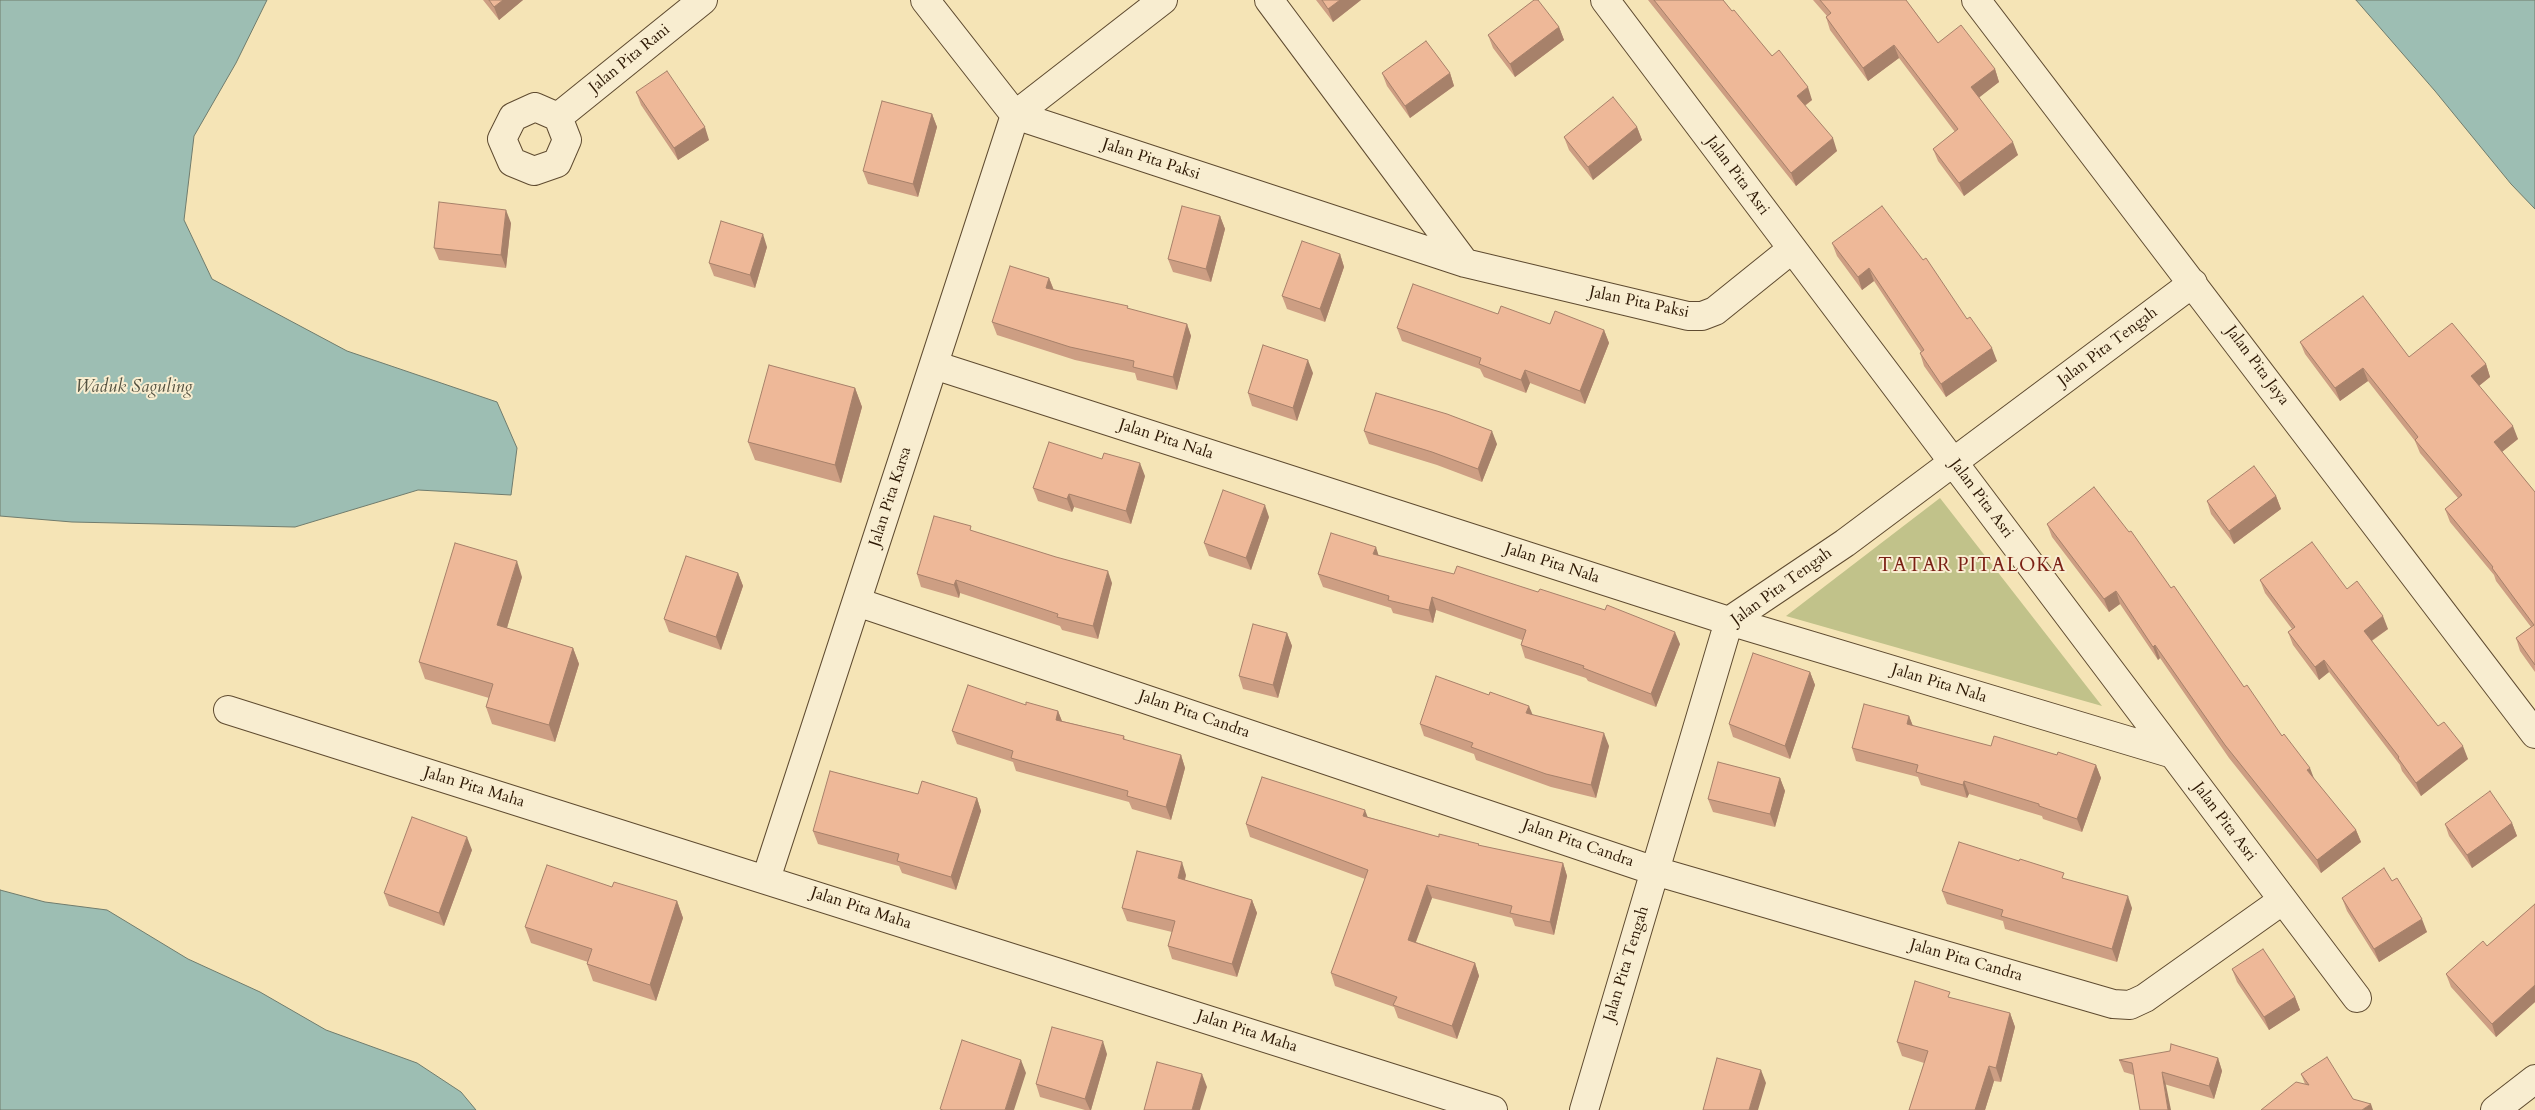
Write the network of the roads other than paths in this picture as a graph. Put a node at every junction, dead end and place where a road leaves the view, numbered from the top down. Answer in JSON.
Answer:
{"nodes":[{"id":1,"x":703,"y":0,"type":"edge"},
{"id":2,"x":925,"y":0,"type":"edge"},
{"id":3,"x":1163,"y":0,"type":"edge"},
{"id":4,"x":1269,"y":0,"type":"edge"},
{"id":5,"x":1605,"y":0,"type":"edge"},
{"id":6,"x":1976,"y":0,"type":"edge"},
{"id":7,"x":1015,"y":115,"type":"junction"},
{"id":8,"x":558,"y":117,"type":"dead end"},
{"id":9,"x":1792,"y":249,"type":"junction"},
{"id":10,"x":1466,"y":263,"type":"junction"},
{"id":11,"x":2194,"y":283,"type":"junction"},
{"id":12,"x":934,"y":365,"type":"junction"},
{"id":13,"x":1954,"y":463,"type":"junction"},
{"id":14,"x":857,"y":602,"type":"junction"},
{"id":15,"x":1729,"y":621,"type":"junction"},
{"id":16,"x":228,"y":710,"type":"dead end"},
{"id":17,"x":2535,"y":734,"type":"edge"},
{"id":18,"x":2173,"y":754,"type":"junction"},
{"id":19,"x":1656,"y":870,"type":"junction"},
{"id":20,"x":766,"y":879,"type":"junction"},
{"id":21,"x":2283,"y":900,"type":"junction"},
{"id":22,"x":2356,"y":998,"type":"dead end"},
{"id":23,"x":2535,"y":1079,"type":"edge"},
{"id":24,"x":1493,"y":1110,"type":"edge"},
{"id":25,"x":1584,"y":1110,"type":"edge"},
{"id":26,"x":2495,"y":1110,"type":"edge"}],
"edges":[{"from":1,"to":8,"type":"street","name":"Jalan Pita Rani"},
{"from":2,"to":7,"type":"street"},
{"from":3,"to":7,"type":"street"},
{"from":4,"to":10,"type":"street"},
{"from":5,"to":9,"type":"street","name":"Jalan Pita Asri"},
{"from":6,"to":11,"type":"street","name":"Jalan Pita Jaya"},
{"from":7,"to":10,"type":"street","name":"Jalan Pita Paksi"},
{"from":7,"to":12,"type":"street","name":"Jalan Pita Karsa"},
{"from":9,"to":10,"type":"street","name":"Jalan Pita Paksi"},
{"from":9,"to":13,"type":"street","name":"Jalan Pita Asri"},
{"from":11,"to":13,"type":"street","name":"Jalan Pita Tengah"},
{"from":11,"to":17,"type":"street","name":"Jalan Pita Jaya"},
{"from":12,"to":14,"type":"street","name":"Jalan Pita Karsa"},
{"from":12,"to":15,"type":"street","name":"Jalan Pita Nala"},
{"from":13,"to":15,"type":"street","name":"Jalan Pita Tengah"},
{"from":13,"to":18,"type":"street","name":"Jalan Pita Asri"},
{"from":14,"to":19,"type":"street","name":"Jalan Pita Candra"},
{"from":14,"to":20,"type":"street","name":"Jalan Pita Karsa"},
{"from":15,"to":18,"type":"street","name":"Jalan Pita Nala"},
{"from":15,"to":19,"type":"street","name":"Jalan Pita Tengah"},
{"from":16,"to":20,"type":"street","name":"Jalan Pita Maha"},
{"from":18,"to":21,"type":"street","name":"Jalan Pita Asri"},
{"from":19,"to":21,"type":"street","name":"Jalan Pita Candra"},
{"from":19,"to":25,"type":"street","name":"Jalan Pita Tengah"},
{"from":20,"to":24,"type":"street","name":"Jalan Pita Maha"},
{"from":21,"to":22,"type":"street","name":"Jalan Pita Asri"},
{"from":23,"to":26,"type":"street"}]}
